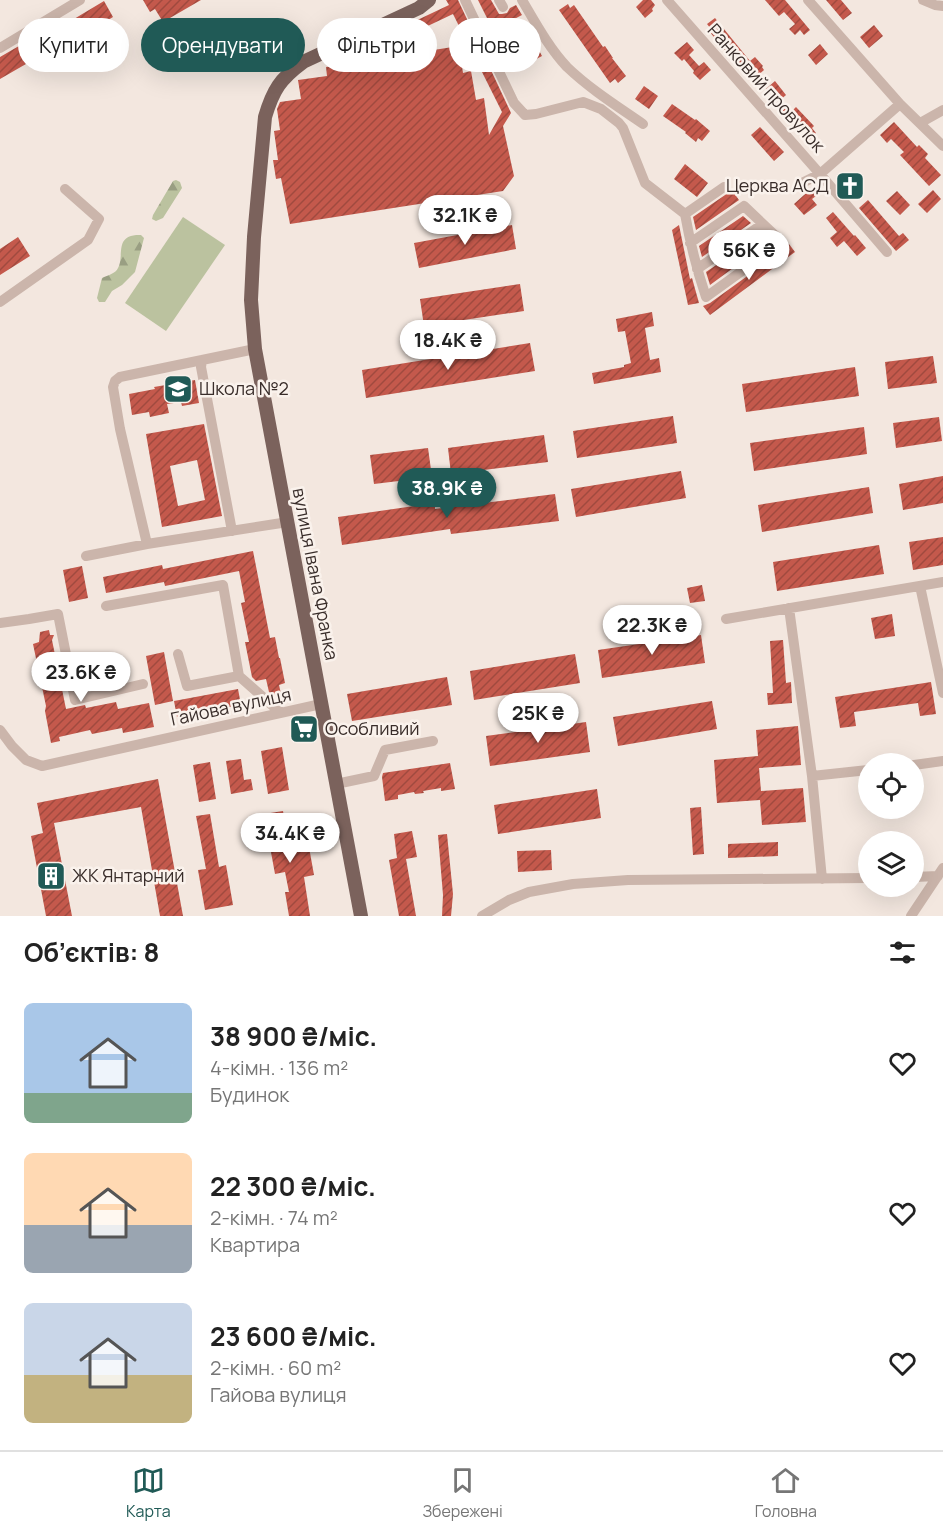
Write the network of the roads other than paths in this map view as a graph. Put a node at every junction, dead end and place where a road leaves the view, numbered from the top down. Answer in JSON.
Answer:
{"nodes":[{"id":1,"x":80,"y":0,"type":"edge"},
{"id":2,"x":429,"y":0,"type":"edge"},
{"id":3,"x":465,"y":0,"type":"edge"},
{"id":4,"x":522,"y":0,"type":"edge"},
{"id":5,"x":667,"y":0,"type":"edge"},
{"id":6,"x":808,"y":0,"type":"edge"},
{"id":7,"x":923,"y":0,"type":"edge"},
{"id":8,"x":943,"y":6,"type":"edge"},
{"id":9,"x":0,"y":48,"type":"edge"},
{"id":10,"x":900,"y":104,"type":"junction"},
{"id":11,"x":943,"y":110,"type":"edge"},
{"id":12,"x":920,"y":123,"type":"junction"},
{"id":13,"x":643,"y":124,"type":"dead end"},
{"id":14,"x":943,"y":146,"type":"edge"},
{"id":15,"x":820,"y":174,"type":"junction"},
{"id":16,"x":800,"y":184,"type":"dead end"},
{"id":17,"x":724,"y":187,"type":"dead end"},
{"id":18,"x":65,"y":189,"type":"dead end"},
{"id":19,"x":685,"y":214,"type":"junction"},
{"id":20,"x":763,"y":224,"type":"junction"},
{"id":21,"x":690,"y":243,"type":"junction"},
{"id":22,"x":887,"y":252,"type":"dead end"},
{"id":23,"x":697,"y":269,"type":"junction"},
{"id":24,"x":0,"y":302,"type":"edge"},
{"id":25,"x":255,"y":349,"type":"junction"},
{"id":26,"x":202,"y":360,"type":"junction"},
{"id":27,"x":288,"y":522,"type":"junction"},
{"id":28,"x":231,"y":531,"type":"junction"},
{"id":29,"x":147,"y":544,"type":"junction"},
{"id":30,"x":86,"y":556,"type":"dead end"},
{"id":31,"x":943,"y":582,"type":"edge"},
{"id":32,"x":920,"y":586,"type":"junction"},
{"id":33,"x":106,"y":606,"type":"dead end"},
{"id":34,"x":789,"y":608,"type":"junction"},
{"id":35,"x":726,"y":618,"type":"dead end"},
{"id":36,"x":0,"y":622,"type":"edge"},
{"id":37,"x":178,"y":654,"type":"dead end"},
{"id":38,"x":239,"y":676,"type":"junction"},
{"id":39,"x":143,"y":684,"type":"dead end"},
{"id":40,"x":943,"y":693,"type":"edge"},
{"id":41,"x":321,"y":705,"type":"junction"},
{"id":42,"x":281,"y":713,"type":"junction"},
{"id":43,"x":0,"y":730,"type":"edge"},
{"id":44,"x":433,"y":741,"type":"dead end"},
{"id":45,"x":943,"y":761,"type":"edge"},
{"id":46,"x":924,"y":764,"type":"edge"},
{"id":47,"x":858,"y":771,"type":"edge"},
{"id":48,"x":812,"y":776,"type":"junction"},
{"id":49,"x":336,"y":784,"type":"junction"},
{"id":50,"x":940,"y":872,"type":"edge"},
{"id":51,"x":924,"y":875,"type":"edge"},
{"id":52,"x":858,"y":878,"type":"edge"},
{"id":53,"x":822,"y":879,"type":"junction"},
{"id":54,"x":361,"y":916,"type":"edge"},
{"id":55,"x":482,"y":916,"type":"edge"},
{"id":56,"x":911,"y":916,"type":"edge"}],
"edges":[{"from":1,"to":9,"type":"street"},
{"from":2,"to":25,"type":"main road","name":"вулиця Івана Франка"},
{"from":3,"to":19,"type":"street"},
{"from":4,"to":13,"type":"street"},
{"from":5,"to":15,"type":"street","name":"Ранковий провулок"},
{"from":6,"to":10,"type":"street"},
{"from":7,"to":8,"type":"street"},
{"from":10,"to":12,"type":"street"},
{"from":10,"to":15,"type":"street"},
{"from":11,"to":12,"type":"street"},
{"from":12,"to":14,"type":"street"},
{"from":15,"to":16,"type":"street"},
{"from":15,"to":22,"type":"street","name":"Ранковий провулок"},
{"from":17,"to":19,"type":"street"},
{"from":18,"to":24,"type":"street"},
{"from":19,"to":21,"type":"street"},
{"from":20,"to":21,"type":"street"},
{"from":20,"to":23,"type":"street"},
{"from":20,"to":23,"type":"street"},
{"from":21,"to":23,"type":"street"},
{"from":25,"to":26,"type":"street"},
{"from":25,"to":27,"type":"main road","name":"вулиця Івана Франка"},
{"from":26,"to":28,"type":"street"},
{"from":26,"to":29,"type":"street"},
{"from":27,"to":28,"type":"street"},
{"from":27,"to":41,"type":"main road","name":"вулиця Івана Франка"},
{"from":28,"to":29,"type":"street"},
{"from":29,"to":30,"type":"street"},
{"from":31,"to":32,"type":"street"},
{"from":32,"to":34,"type":"street"},
{"from":32,"to":40,"type":"street"},
{"from":33,"to":38,"type":"street"},
{"from":34,"to":35,"type":"street"},
{"from":34,"to":48,"type":"street"},
{"from":36,"to":39,"type":"street"},
{"from":37,"to":38,"type":"street"},
{"from":38,"to":42,"type":"street"},
{"from":41,"to":42,"type":"street","name":"Гайова вулиця"},
{"from":41,"to":49,"type":"main road","name":"вулиця Івана Франка"},
{"from":42,"to":43,"type":"street","name":"Гайова вулиця"},
{"from":44,"to":49,"type":"street"},
{"from":45,"to":46,"type":"street"},
{"from":47,"to":48,"type":"street"},
{"from":48,"to":53,"type":"street"},
{"from":49,"to":54,"type":"main road","name":"вулиця Івана Франка"},
{"from":50,"to":51,"type":"street"},
{"from":50,"to":56,"type":"street"},
{"from":52,"to":53,"type":"street"},
{"from":53,"to":55,"type":"street"}]}
